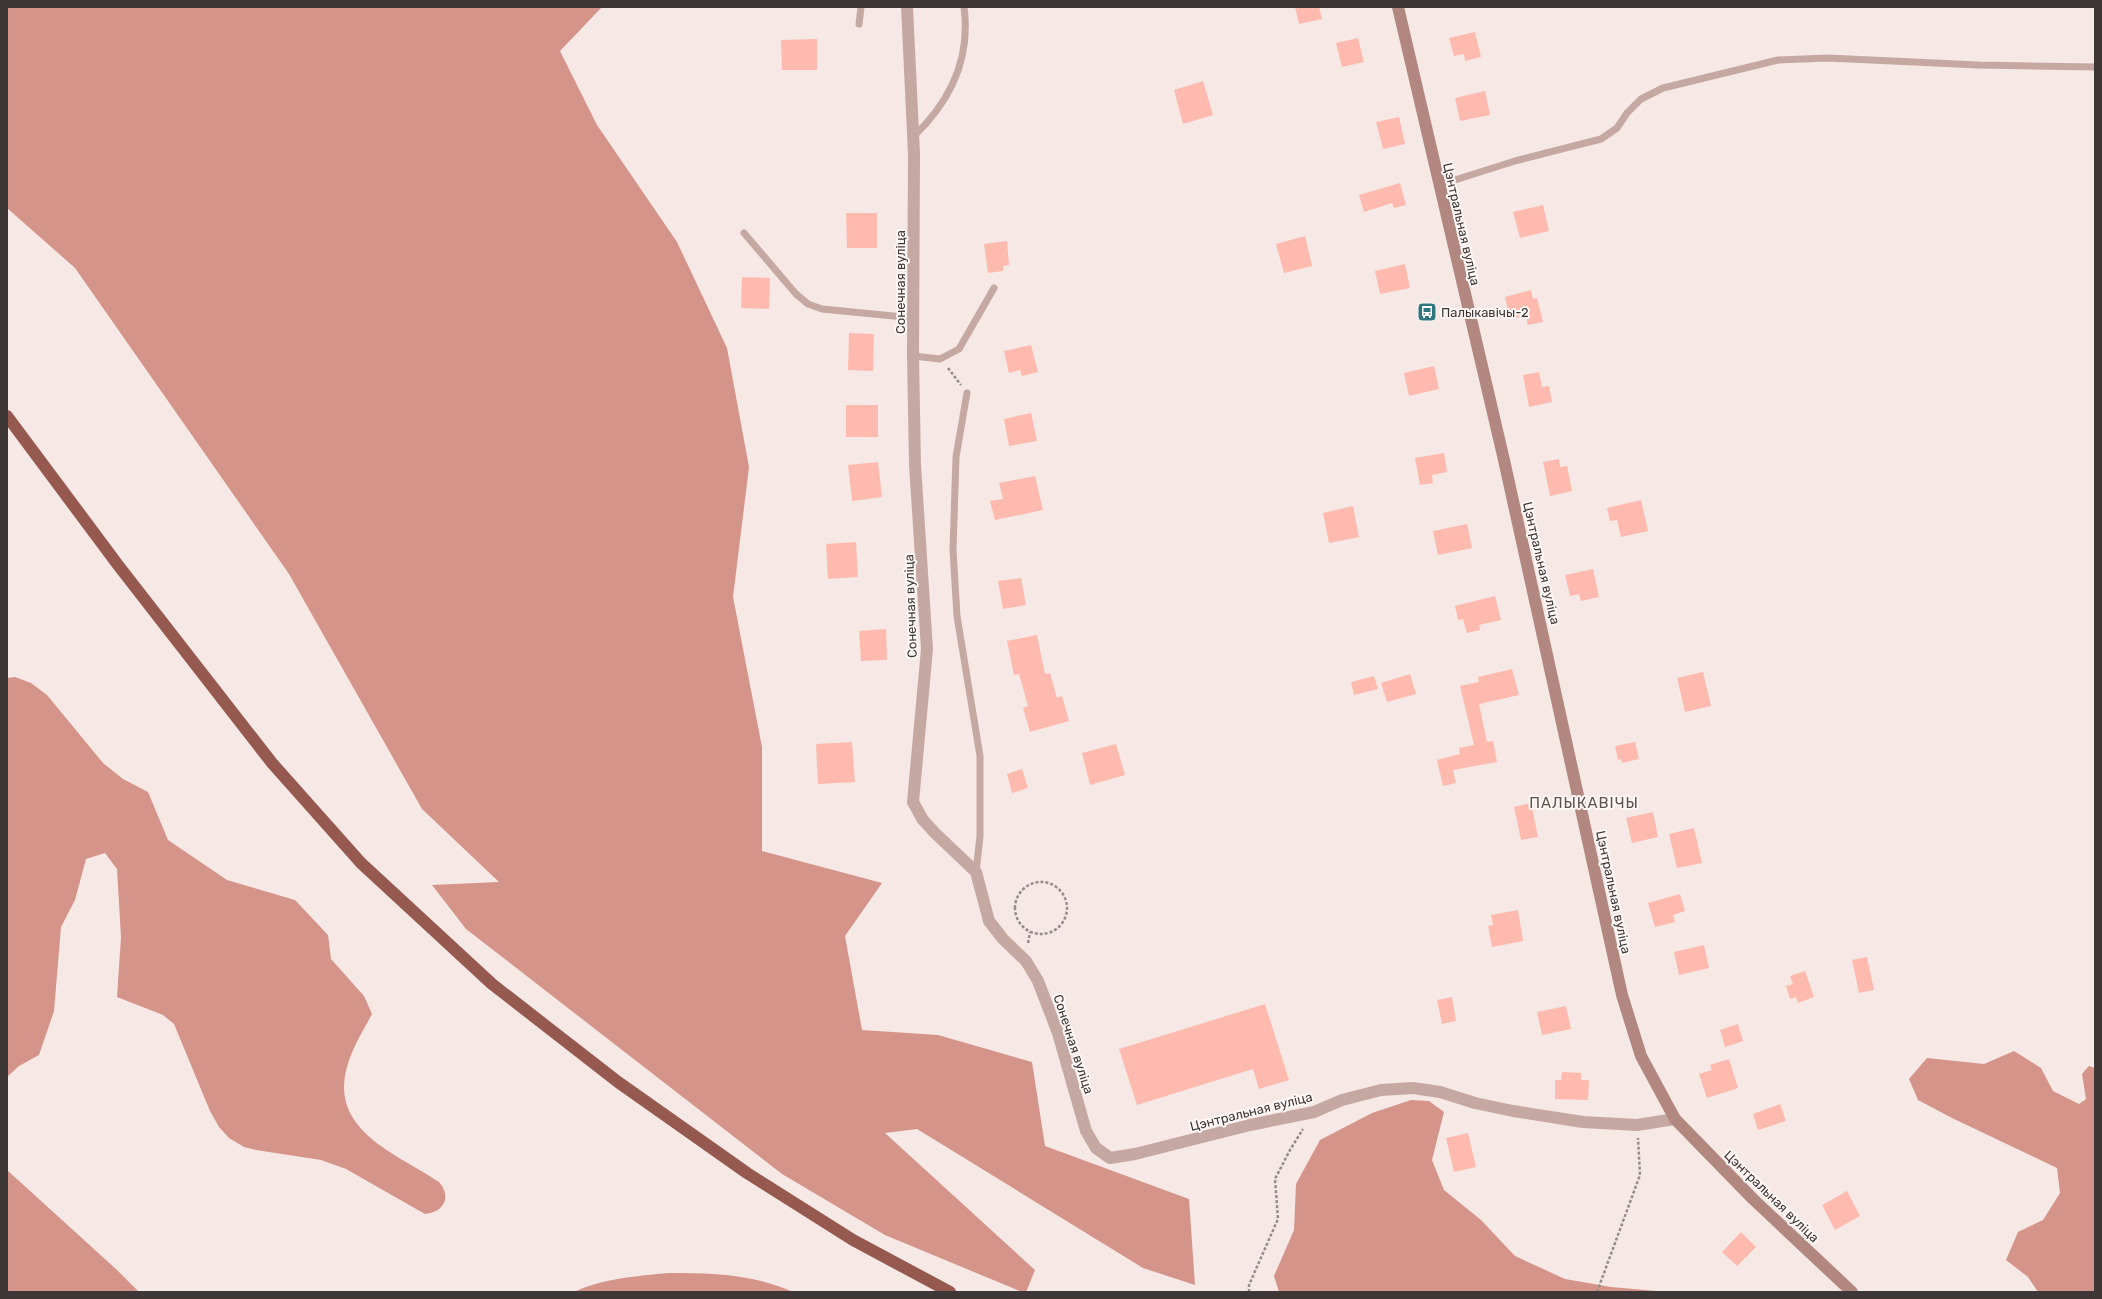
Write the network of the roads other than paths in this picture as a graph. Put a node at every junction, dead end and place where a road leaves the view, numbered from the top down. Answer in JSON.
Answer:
{"nodes":[{"id":1,"x":861,"y":7,"type":"edge"},
{"id":2,"x":908,"y":7,"type":"edge"},
{"id":3,"x":964,"y":7,"type":"edge"},
{"id":4,"x":1398,"y":7,"type":"edge"},
{"id":5,"x":859,"y":24,"type":"dead end"},
{"id":6,"x":2095,"y":67,"type":"edge"},
{"id":7,"x":913,"y":138,"type":"junction"},
{"id":8,"x":1438,"y":185,"type":"junction"},
{"id":9,"x":744,"y":233,"type":"dead end"},
{"id":10,"x":994,"y":288,"type":"dead end"},
{"id":11,"x":914,"y":318,"type":"junction"},
{"id":12,"x":913,"y":356,"type":"junction"},
{"id":13,"x":967,"y":393,"type":"road end"},
{"id":14,"x":7,"y":416,"type":"edge"},
{"id":15,"x":976,"y":872,"type":"junction"},
{"id":16,"x":1675,"y":1119,"type":"junction"},
{"id":17,"x":1096,"y":1148,"type":"joint"},
{"id":18,"x":950,"y":1292,"type":"edge"},
{"id":19,"x":1852,"y":1292,"type":"edge"}],
"edges":[{"from":1,"to":5,"type":"lane"},
{"from":2,"to":7,"type":"street","name":"Сонечная вуліца"},
{"from":3,"to":7,"type":"lane"},
{"from":4,"to":8,"type":"street","name":"Цэнтральная вуліца"},
{"from":6,"to":8,"type":"lane"},
{"from":7,"to":11,"type":"street","name":"Сонечная вуліца"},
{"from":8,"to":16,"type":"street","name":"Цэнтральная вуліца"},
{"from":9,"to":11,"type":"lane"},
{"from":10,"to":12,"type":"lane"},
{"from":11,"to":12,"type":"street","name":"Сонечная вуліца"},
{"from":12,"to":15,"type":"street","name":"Сонечная вуліца"},
{"from":13,"to":15,"type":"lane"},
{"from":14,"to":18,"type":"highway"},
{"from":15,"to":17,"type":"street","name":"Сонечная вуліца"},
{"from":16,"to":17,"type":"street","name":"Цэнтральная вуліца"},
{"from":16,"to":19,"type":"street","name":"Цэнтральная вуліца"}]}
